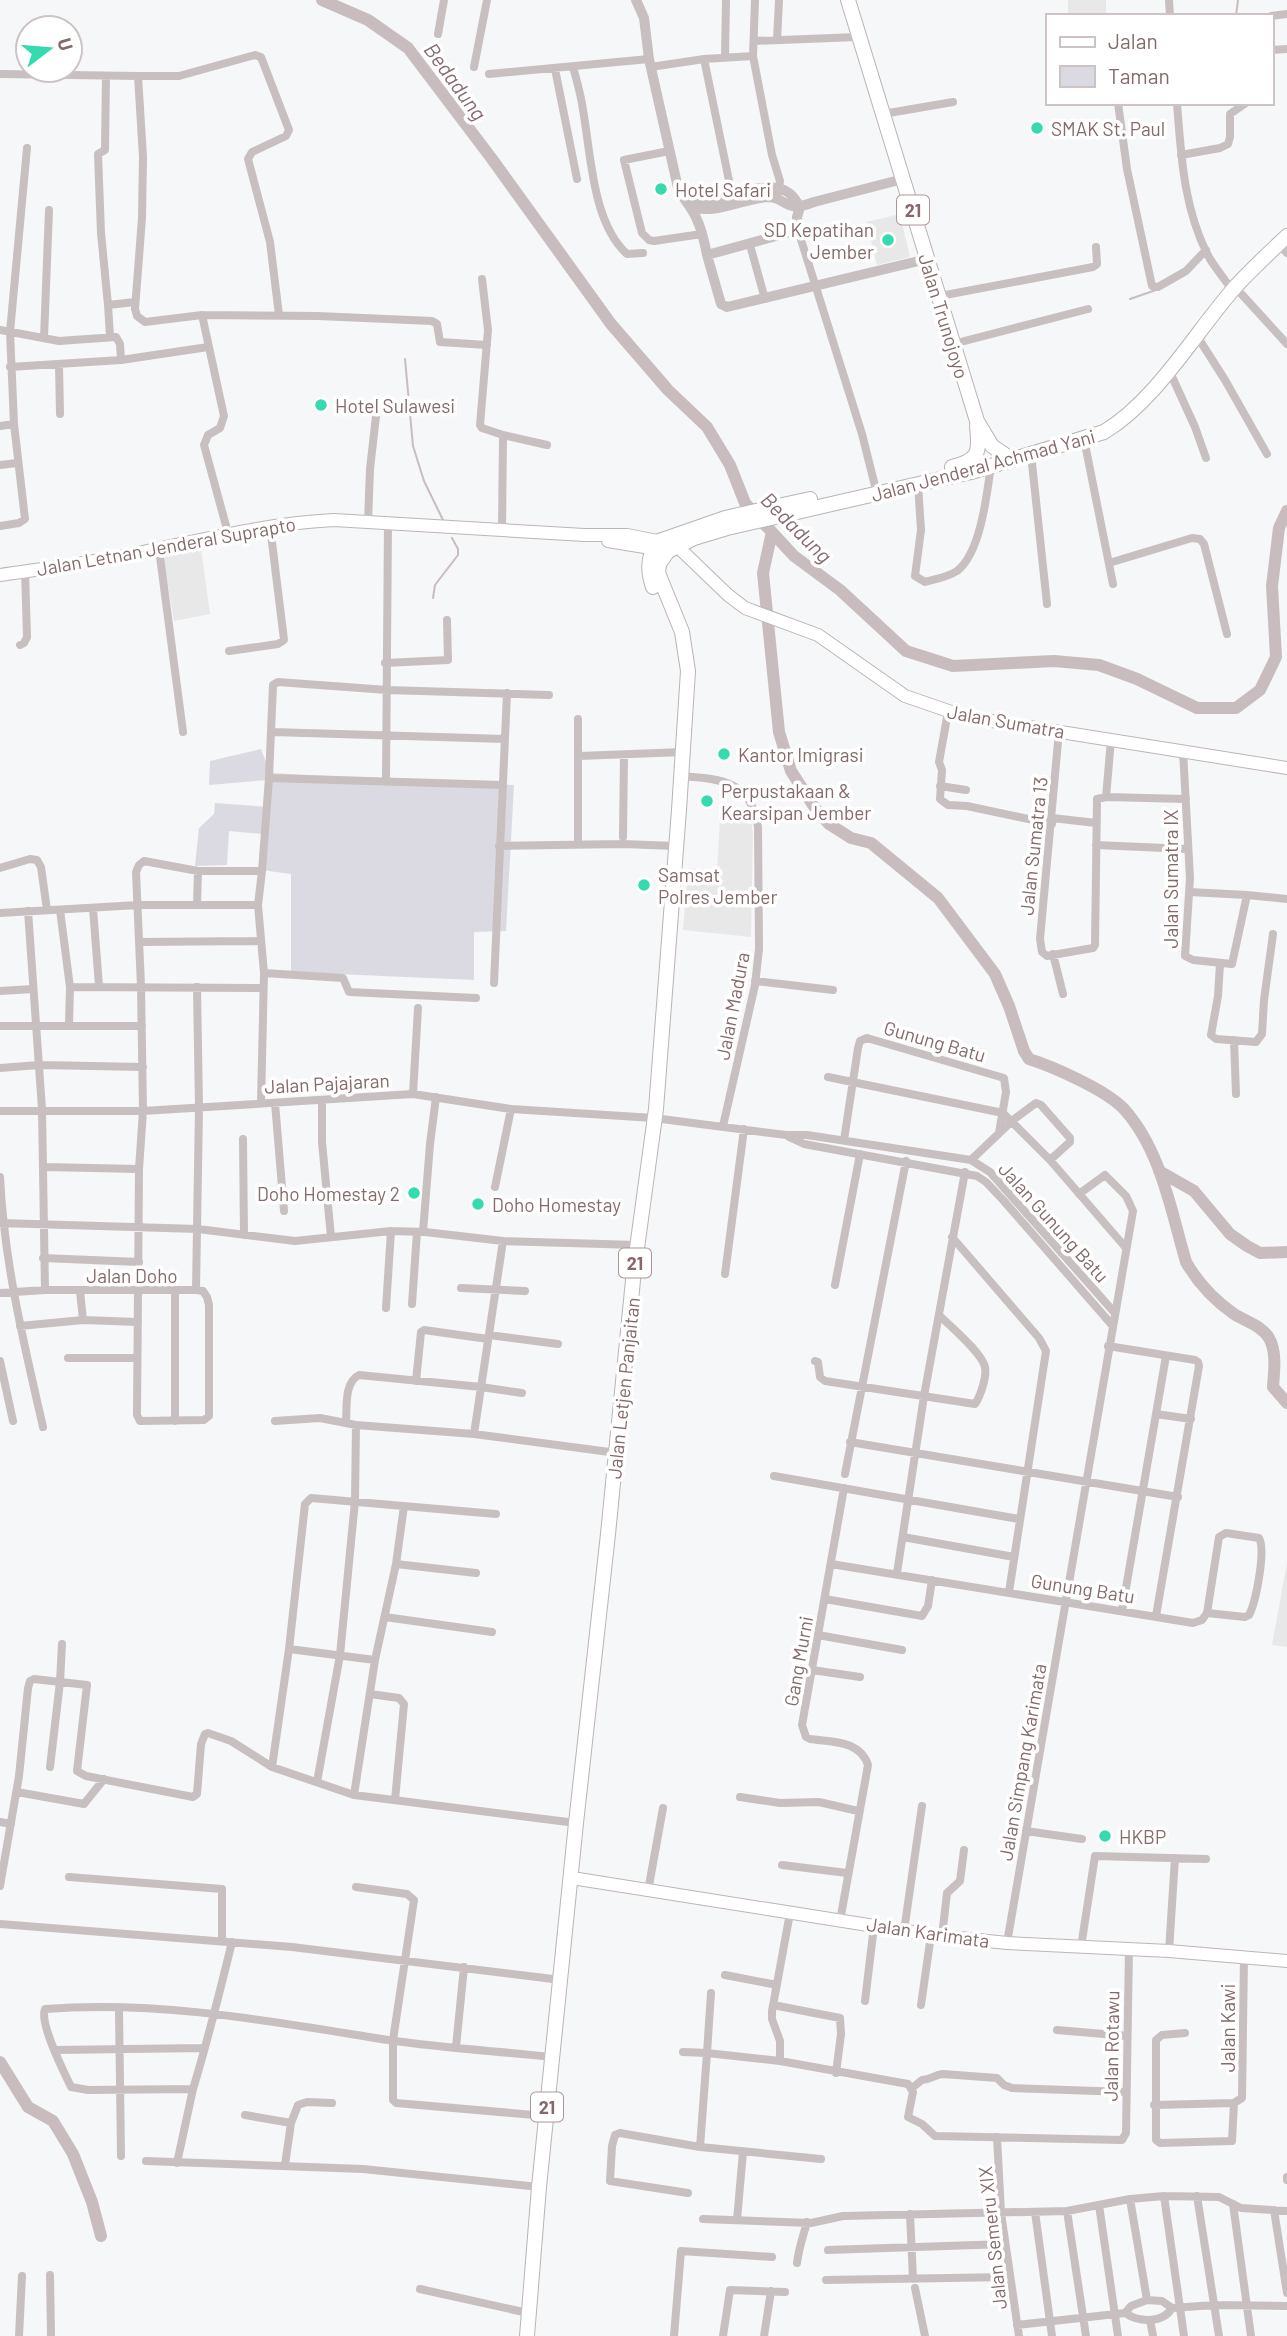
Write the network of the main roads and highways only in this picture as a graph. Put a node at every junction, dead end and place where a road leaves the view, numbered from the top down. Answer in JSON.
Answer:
{"nodes":[{"id":1,"x":848,"y":0,"type":"edge"},
{"id":2,"x":1284,"y":244,"type":"edge"},
{"id":3,"x":977,"y":421,"type":"junction"},
{"id":4,"x":1011,"y":459,"type":"junction"},
{"id":5,"x":805,"y":505,"type":"junction"},
{"id":6,"x":669,"y":548,"type":"junction"},
{"id":7,"x":0,"y":575,"type":"edge"},
{"id":8,"x":685,"y":647,"type":"junction"},
{"id":9,"x":1287,"y":768,"type":"edge"},
{"id":10,"x":572,"y":1878,"type":"junction"},
{"id":11,"x":1287,"y":1961,"type":"edge"},
{"id":12,"x":530,"y":2336,"type":"edge"}],
"edges":[{"from":1,"to":3,"type":"highway","name":"Jalan Trunojoyo","number":"21"},
{"from":2,"to":4,"type":"highway","name":"Jalan Jenderal Achmad Yani","number":"21"},
{"from":3,"to":4,"type":"highway","name":"Jalan Trunojoyo","number":"21"},
{"from":3,"to":5,"type":"highway","name":"Jalan Jenderal Achmad Yani","number":"21"},
{"from":4,"to":5,"type":"highway","name":"Jalan Jenderal Achmad Yani","number":"21"},
{"from":5,"to":6,"type":"highway","name":"Jalan Jenderal Achmad Yani","number":"21"},
{"from":6,"to":7,"type":"main road","name":"Jalan Letnan Jenderal Suprapto"},
{"from":6,"to":8,"type":"highway","number":"21"},
{"from":6,"to":8,"type":"highway","number":"21"},
{"from":6,"to":9,"type":"main road","name":"Jalan Sumatra"},
{"from":8,"to":10,"type":"highway","name":"Jalan Letjen Panjaitan","number":"21"},
{"from":10,"to":11,"type":"main road","name":"Jalan Karimata"},
{"from":10,"to":12,"type":"highway","number":"21"}]}
